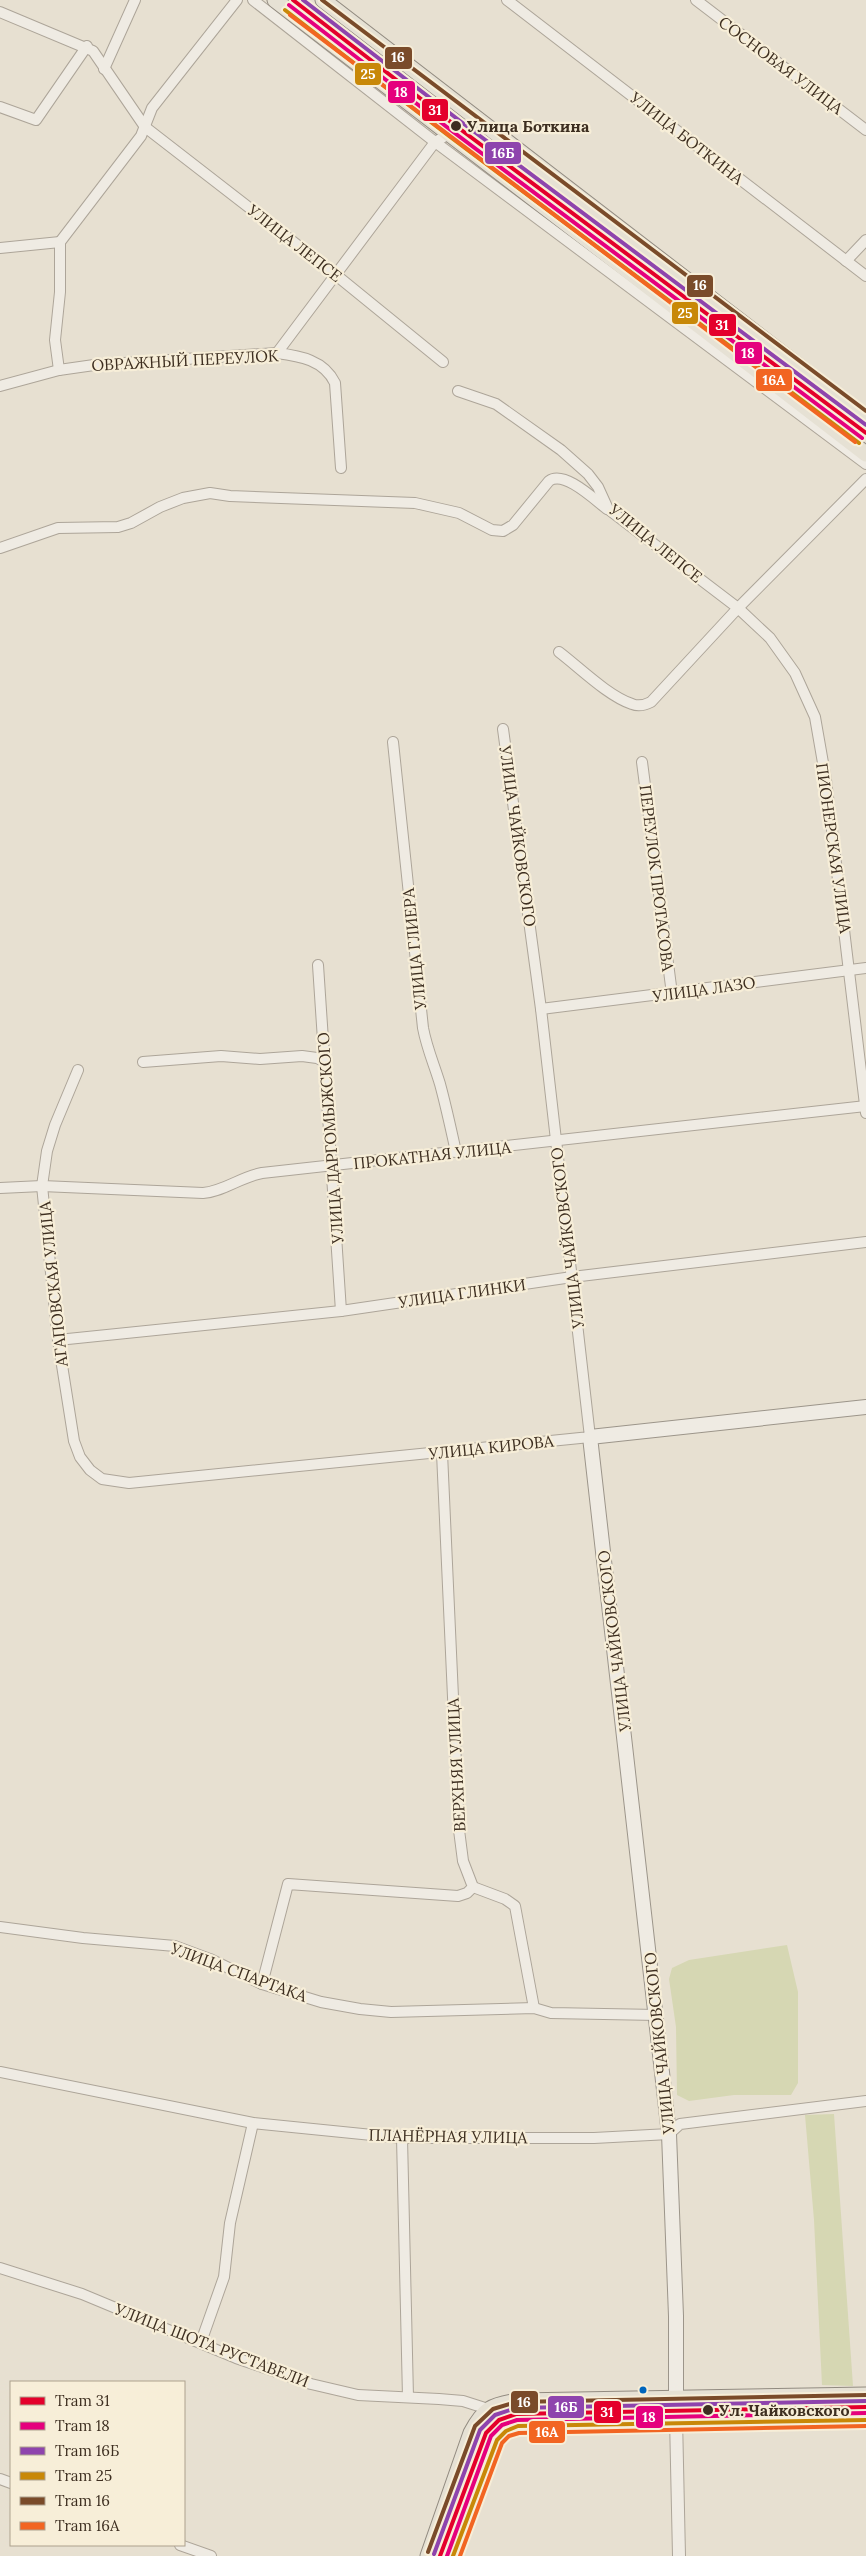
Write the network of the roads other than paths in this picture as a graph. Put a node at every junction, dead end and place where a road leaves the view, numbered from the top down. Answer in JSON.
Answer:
{"nodes":[{"id":1,"x":135,"y":0,"type":"edge"},
{"id":2,"x":237,"y":0,"type":"edge"},
{"id":3,"x":253,"y":0,"type":"edge"},
{"id":4,"x":275,"y":0,"type":"edge"},
{"id":5,"x":323,"y":0,"type":"edge"},
{"id":6,"x":507,"y":0,"type":"edge"},
{"id":7,"x":696,"y":0,"type":"edge"},
{"id":8,"x":0,"y":12,"type":"edge"},
{"id":9,"x":87,"y":46,"type":"junction"},
{"id":10,"x":104,"y":69,"type":"junction"},
{"id":11,"x":0,"y":107,"type":"edge"},
{"id":12,"x":145,"y":127,"type":"junction"},
{"id":13,"x":866,"y":130,"type":"edge"},
{"id":14,"x":449,"y":134,"type":"junction"},
{"id":15,"x":435,"y":142,"type":"junction"},
{"id":16,"x":866,"y":240,"type":"edge"},
{"id":17,"x":60,"y":242,"type":"junction"},
{"id":18,"x":0,"y":248,"type":"edge"},
{"id":19,"x":846,"y":261,"type":"junction"},
{"id":20,"x":336,"y":275,"type":"junction"},
{"id":21,"x":866,"y":276,"type":"edge"},
{"id":22,"x":277,"y":353,"type":"junction"},
{"id":23,"x":443,"y":362,"type":"dead end"},
{"id":24,"x":59,"y":370,"type":"junction"},
{"id":25,"x":0,"y":386,"type":"edge"},
{"id":26,"x":458,"y":391,"type":"dead end"},
{"id":27,"x":866,"y":418,"type":"edge"},
{"id":28,"x":866,"y":454,"type":"edge"},
{"id":29,"x":866,"y":464,"type":"edge"},
{"id":30,"x":341,"y":468,"type":"dead end"},
{"id":31,"x":866,"y":479,"type":"edge"},
{"id":32,"x":608,"y":509,"type":"junction"},
{"id":33,"x":0,"y":548,"type":"edge"},
{"id":34,"x":738,"y":608,"type":"junction"},
{"id":35,"x":560,"y":652,"type":"dead end"},
{"id":36,"x":503,"y":729,"type":"dead end"},
{"id":37,"x":393,"y":742,"type":"dead end"},
{"id":38,"x":642,"y":762,"type":"dead end"},
{"id":39,"x":318,"y":965,"type":"dead end"},
{"id":40,"x":866,"y":968,"type":"edge"},
{"id":41,"x":850,"y":970,"type":"junction"},
{"id":42,"x":672,"y":994,"type":"junction"},
{"id":43,"x":541,"y":1009,"type":"junction"},
{"id":44,"x":143,"y":1062,"type":"dead end"},
{"id":45,"x":325,"y":1062,"type":"junction"},
{"id":46,"x":78,"y":1070,"type":"dead end"},
{"id":47,"x":866,"y":1109,"type":"edge"},
{"id":48,"x":556,"y":1141,"type":"junction"},
{"id":49,"x":456,"y":1152,"type":"junction"},
{"id":50,"x":331,"y":1165,"type":"junction"},
{"id":51,"x":42,"y":1186,"type":"junction"},
{"id":52,"x":0,"y":1188,"type":"edge"},
{"id":53,"x":866,"y":1242,"type":"edge"},
{"id":54,"x":572,"y":1277,"type":"junction"},
{"id":55,"x":341,"y":1311,"type":"junction"},
{"id":56,"x":58,"y":1340,"type":"junction"},
{"id":57,"x":866,"y":1407,"type":"edge"},
{"id":58,"x":590,"y":1437,"type":"junction"},
{"id":59,"x":442,"y":1453,"type":"junction"},
{"id":60,"x":115,"y":1482,"type":"joint"},
{"id":61,"x":473,"y":1888,"type":"junction"},
{"id":62,"x":0,"y":1927,"type":"edge"},
{"id":63,"x":262,"y":1984,"type":"junction"},
{"id":64,"x":534,"y":2008,"type":"junction"},
{"id":65,"x":657,"y":2015,"type":"junction"},
{"id":66,"x":0,"y":2072,"type":"edge"},
{"id":67,"x":866,"y":2101,"type":"edge"},
{"id":68,"x":253,"y":2123,"type":"junction"},
{"id":69,"x":669,"y":2134,"type":"junction"},
{"id":70,"x":402,"y":2138,"type":"junction"},
{"id":71,"x":0,"y":2268,"type":"edge"},
{"id":72,"x":201,"y":2342,"type":"junction"},
{"id":73,"x":866,"y":2395,"type":"edge"},
{"id":74,"x":408,"y":2397,"type":"junction"},
{"id":75,"x":676,"y":2397,"type":"junction"},
{"id":76,"x":488,"y":2408,"type":"junction"},
{"id":77,"x":866,"y":2412,"type":"edge"},
{"id":78,"x":676,"y":2418,"type":"junction"},
{"id":79,"x":183,"y":2546,"type":"edge"},
{"id":80,"x":208,"y":2556,"type":"edge"},
{"id":81,"x":428,"y":2556,"type":"edge"},
{"id":82,"x":449,"y":2556,"type":"edge"},
{"id":83,"x":679,"y":2556,"type":"edge"}],
"edges":[{"from":1,"to":10,"type":"street"},
{"from":2,"to":12,"type":"street"},
{"from":3,"to":15,"type":"street"},
{"from":4,"to":14,"type":"main road"},
{"from":5,"to":27,"type":"main road"},
{"from":6,"to":19,"type":"street","name":"УЛИЦА БОТКИНА"},
{"from":7,"to":13,"type":"street","name":"СОСНОВАЯ УЛИЦА"},
{"from":8,"to":9,"type":"street"},
{"from":9,"to":10,"type":"street","name":"УЛИЦА ЛЕПСЕ"},
{"from":9,"to":11,"type":"street"},
{"from":10,"to":12,"type":"street","name":"УЛИЦА ЛЕПСЕ"},
{"from":12,"to":17,"type":"street"},
{"from":12,"to":20,"type":"street","name":"УЛИЦА ЛЕПСЕ"},
{"from":14,"to":15,"type":"street"},
{"from":14,"to":28,"type":"main road"},
{"from":15,"to":20,"type":"street"},
{"from":15,"to":29,"type":"street"},
{"from":16,"to":19,"type":"street"},
{"from":17,"to":18,"type":"street"},
{"from":17,"to":24,"type":"street"},
{"from":19,"to":21,"type":"street","name":"УЛИЦА БОТКИНА"},
{"from":20,"to":22,"type":"street"},
{"from":20,"to":23,"type":"street","name":"УЛИЦА ЛЕПСЕ"},
{"from":22,"to":24,"type":"street","name":"ОВРАЖНЫЙ ПЕРЕУЛОК"},
{"from":22,"to":30,"type":"street","name":"ОВРАЖНЫЙ ПЕРЕУЛОК"},
{"from":24,"to":25,"type":"street","name":"ОВРАЖНЫЙ ПЕРЕУЛОК"},
{"from":26,"to":32,"type":"street","name":"УЛИЦА ЛЕПСЕ"},
{"from":31,"to":34,"type":"street"},
{"from":32,"to":33,"type":"street"},
{"from":32,"to":34,"type":"street","name":"УЛИЦА ЛЕПСЕ"},
{"from":34,"to":35,"type":"street"},
{"from":34,"to":41,"type":"street","name":"ПИОНЕРСКАЯ УЛИЦА"},
{"from":36,"to":43,"type":"street","name":"УЛИЦА ЧАЙКОВСКОГО"},
{"from":37,"to":49,"type":"street","name":"УЛИЦА ГЛИЕРА"},
{"from":38,"to":42,"type":"street","name":"ПЕРЕУЛОК ПРОТАСОВА"},
{"from":39,"to":45,"type":"street","name":"УЛИЦА ДАРГОМЫЖСКОГО"},
{"from":40,"to":41,"type":"street","name":"УЛИЦА ЛАЗО"},
{"from":41,"to":42,"type":"street","name":"УЛИЦА ЛАЗО"},
{"from":41,"to":47,"type":"street","name":"ПИОНЕРСКАЯ УЛИЦА"},
{"from":42,"to":43,"type":"street","name":"УЛИЦА ЛАЗО"},
{"from":43,"to":48,"type":"street","name":"УЛИЦА ЧАЙКОВСКОГО"},
{"from":44,"to":45,"type":"street"},
{"from":45,"to":50,"type":"street","name":"УЛИЦА ДАРГОМЫЖСКОГО"},
{"from":46,"to":51,"type":"street","name":"АГАПОВСКАЯ УЛИЦА"},
{"from":47,"to":48,"type":"street","name":"ПРОКАТНАЯ УЛИЦА"},
{"from":48,"to":49,"type":"street","name":"ПРОКАТНАЯ УЛИЦА"},
{"from":48,"to":54,"type":"street","name":"УЛИЦА ЧАЙКОВСКОГО"},
{"from":49,"to":50,"type":"street","name":"ПРОКАТНАЯ УЛИЦА"},
{"from":50,"to":51,"type":"street","name":"ПРОКАТНАЯ УЛИЦА"},
{"from":50,"to":55,"type":"street","name":"УЛИЦА ДАРГОМЫЖСКОГО"},
{"from":51,"to":52,"type":"street","name":"ПРОКАТНАЯ УЛИЦА"},
{"from":51,"to":56,"type":"street","name":"АГАПОВСКАЯ УЛИЦА"},
{"from":53,"to":54,"type":"street","name":"УЛИЦА ГЛИНКИ"},
{"from":54,"to":55,"type":"street","name":"УЛИЦА ГЛИНКИ"},
{"from":54,"to":58,"type":"street","name":"УЛИЦА ЧАЙКОВСКОГО"},
{"from":55,"to":56,"type":"street","name":"УЛИЦА ГЛИНКИ"},
{"from":56,"to":60,"type":"street","name":"АГАПОВСКАЯ УЛИЦА"},
{"from":57,"to":58,"type":"main road","name":"УЛИЦА КИРОВА"},
{"from":58,"to":59,"type":"street","name":"УЛИЦА КИРОВА"},
{"from":58,"to":65,"type":"main road","name":"УЛИЦА ЧАЙКОВСКОГО"},
{"from":59,"to":60,"type":"street","name":"УЛИЦА КИРОВА"},
{"from":59,"to":61,"type":"street","name":"ВЕРХНЯЯ УЛИЦА"},
{"from":61,"to":63,"type":"street"},
{"from":61,"to":64,"type":"street"},
{"from":62,"to":63,"type":"street","name":"УЛИЦА СПАРТАКА"},
{"from":63,"to":64,"type":"street","name":"УЛИЦА СПАРТАКА"},
{"from":64,"to":65,"type":"street","name":"УЛИЦА СПАРТАКА"},
{"from":65,"to":69,"type":"main road","name":"УЛИЦА ЧАЙКОВСКОГО"},
{"from":66,"to":68,"type":"street","name":"ПЛАНЁРНАЯ УЛИЦА"},
{"from":67,"to":69,"type":"street","name":"ПЛАНЁРНАЯ УЛИЦА"},
{"from":68,"to":70,"type":"street","name":"ПЛАНЁРНАЯ УЛИЦА"},
{"from":68,"to":72,"type":"street"},
{"from":69,"to":70,"type":"street","name":"ПЛАНЁРНАЯ УЛИЦА"},
{"from":69,"to":75,"type":"main road","name":"УЛИЦА ЧАЙКОВСКОГО"},
{"from":70,"to":74,"type":"street"},
{"from":71,"to":72,"type":"street","name":"УЛИЦА ШОТА РУСТАВЕЛИ"},
{"from":72,"to":74,"type":"street","name":"УЛИЦА ШОТА РУСТАВЕЛИ"},
{"from":73,"to":75,"type":"main road"},
{"from":74,"to":76,"type":"street","name":"УЛИЦА ШОТА РУСТАВЕЛИ"},
{"from":75,"to":76,"type":"main road"},
{"from":75,"to":78,"type":"main road","name":"УЛИЦА ЧАЙКОВСКОГО"},
{"from":76,"to":81,"type":"main road"},
{"from":77,"to":78,"type":"main road"},
{"from":78,"to":82,"type":"main road"},
{"from":78,"to":83,"type":"street","name":"УЛИЦА ЧАЙКОВСКОГО"},
{"from":79,"to":80,"type":"street"}]}
